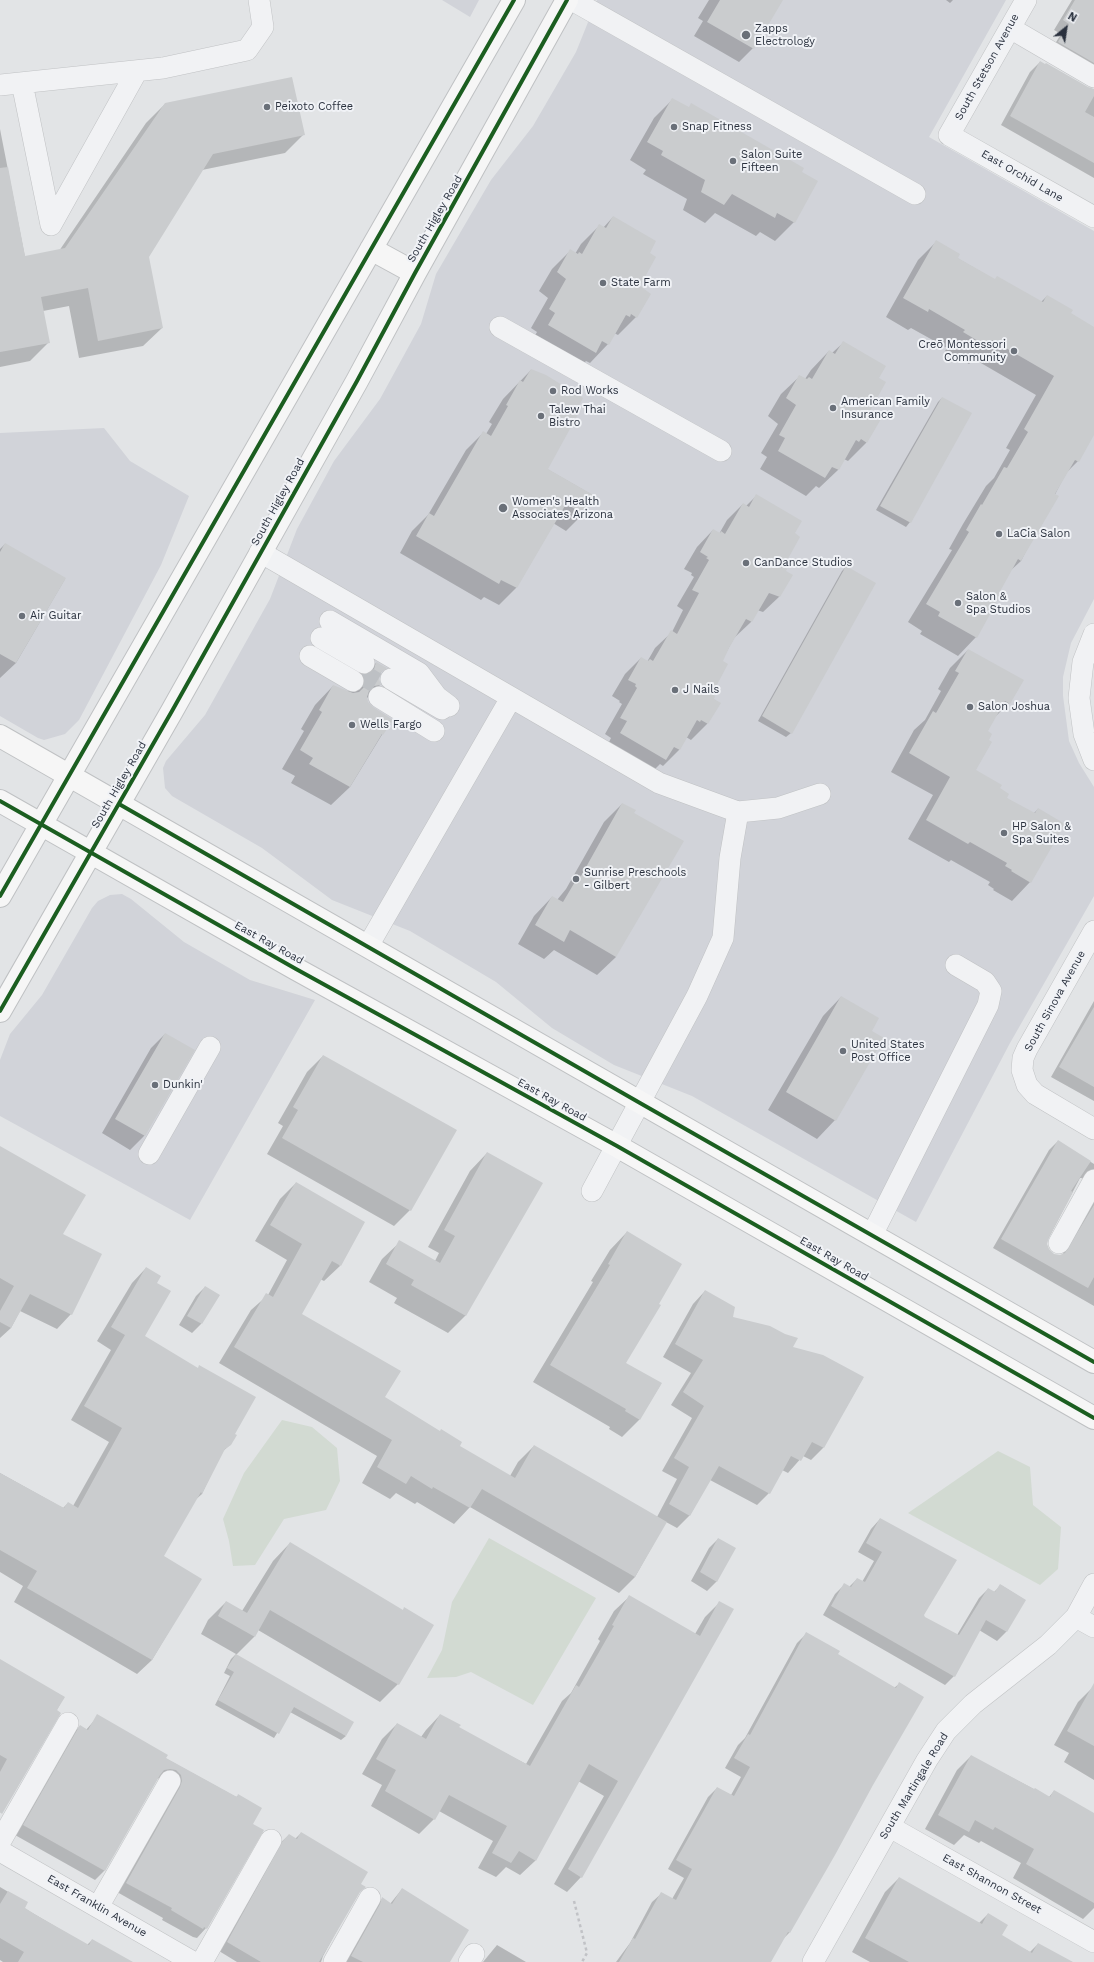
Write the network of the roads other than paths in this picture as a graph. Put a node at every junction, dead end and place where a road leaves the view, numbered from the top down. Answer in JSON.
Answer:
{"nodes":[{"id":1,"x":259,"y":0,"type":"edge"},
{"id":2,"x":514,"y":0,"type":"edge"},
{"id":3,"x":567,"y":0,"type":"edge"},
{"id":4,"x":572,"y":0,"type":"edge"},
{"id":5,"x":1026,"y":0,"type":"edge"},
{"id":6,"x":1010,"y":28,"type":"junction"},
{"id":7,"x":137,"y":71,"type":"junction"},
{"id":8,"x":1094,"y":77,"type":"edge"},
{"id":9,"x":22,"y":83,"type":"junction"},
{"id":10,"x":0,"y":85,"type":"edge"},
{"id":11,"x":949,"y":135,"type":"joint"},
{"id":12,"x":915,"y":194,"type":"dead end"},
{"id":13,"x":1094,"y":216,"type":"edge"},
{"id":14,"x":371,"y":248,"type":"junction"},
{"id":15,"x":415,"y":273,"type":"junction"},
{"id":16,"x":500,"y":327,"type":"dead end"},
{"id":17,"x":721,"y":451,"type":"dead end"},
{"id":18,"x":260,"y":552,"type":"junction"},
{"id":19,"x":1094,"y":634,"type":"edge"},
{"id":20,"x":358,"y":672,"type":"tunnel mouth"},
{"id":21,"x":385,"y":688,"type":"tunnel mouth"},
{"id":22,"x":511,"y":698,"type":"junction"},
{"id":23,"x":0,"y":736,"type":"edge"},
{"id":24,"x":1094,"y":760,"type":"edge"},
{"id":25,"x":69,"y":775,"type":"junction"},
{"id":26,"x":820,"y":794,"type":"dead end"},
{"id":27,"x":0,"y":801,"type":"edge"},
{"id":28,"x":119,"y":804,"type":"junction"},
{"id":29,"x":738,"y":812,"type":"junction"},
{"id":30,"x":41,"y":825,"type":"junction"},
{"id":31,"x":90,"y":854,"type":"junction"},
{"id":32,"x":0,"y":896,"type":"edge"},
{"id":33,"x":1094,"y":931,"type":"edge"},
{"id":34,"x":368,"y":946,"type":"junction"},
{"id":35,"x":956,"y":965,"type":"dead end"},
{"id":36,"x":0,"y":1011,"type":"edge"},
{"id":37,"x":210,"y":1047,"type":"dead end"},
{"id":38,"x":640,"y":1103,"type":"junction"},
{"id":39,"x":1094,"y":1129,"type":"edge"},
{"id":40,"x":617,"y":1146,"type":"junction"},
{"id":41,"x":149,"y":1154,"type":"dead end"},
{"id":42,"x":1094,"y":1180,"type":"edge"},
{"id":43,"x":592,"y":1190,"type":"dead end"},
{"id":44,"x":872,"y":1235,"type":"junction"},
{"id":45,"x":1059,"y":1243,"type":"dead end"},
{"id":46,"x":1094,"y":1362,"type":"edge"},
{"id":47,"x":1094,"y":1418,"type":"edge"},
{"id":48,"x":1094,"y":1584,"type":"edge"},
{"id":49,"x":1076,"y":1617,"type":"junction"},
{"id":50,"x":1094,"y":1627,"type":"edge"},
{"id":51,"x":68,"y":1723,"type":"dead end"},
{"id":52,"x":170,"y":1781,"type":"dead end"},
{"id":53,"x":890,"y":1827,"type":"junction"},
{"id":54,"x":271,"y":1840,"type":"dead end"},
{"id":55,"x":0,"y":1842,"type":"edge"},
{"id":56,"x":0,"y":1851,"type":"edge"},
{"id":57,"x":370,"y":1898,"type":"dead end"},
{"id":58,"x":98,"y":1907,"type":"junction"},
{"id":59,"x":1094,"y":1942,"type":"edge"},
{"id":60,"x":193,"y":1962,"type":"edge"},
{"id":61,"x":202,"y":1962,"type":"edge"},
{"id":62,"x":334,"y":1962,"type":"edge"},
{"id":63,"x":813,"y":1962,"type":"edge"}],
"edges":[{"from":1,"to":7,"type":"street"},
{"from":2,"to":14,"type":"main road"},
{"from":3,"to":15,"type":"main road","name":"South Higley Road"},
{"from":4,"to":12,"type":"street"},
{"from":5,"to":6,"type":"street","name":"South Stetson Avenue"},
{"from":6,"to":8,"type":"street"},
{"from":6,"to":11,"type":"street","name":"South Stetson Avenue"},
{"from":7,"to":9,"type":"street"},
{"from":7,"to":9,"type":"street"},
{"from":9,"to":10,"type":"street"},
{"from":11,"to":13,"type":"street","name":"East Orchid Lane"},
{"from":14,"to":15,"type":"main road"},
{"from":14,"to":25,"type":"main road"},
{"from":15,"to":18,"type":"main road","name":"South Higley Road"},
{"from":16,"to":17,"type":"street"},
{"from":18,"to":22,"type":"street"},
{"from":18,"to":28,"type":"main road","name":"South Higley Road"},
{"from":19,"to":24,"type":"street"},
{"from":20,"to":21,"type":"street"},
{"from":22,"to":29,"type":"street"},
{"from":22,"to":34,"type":"street"},
{"from":23,"to":25,"type":"main road"},
{"from":25,"to":28,"type":"main road"},
{"from":25,"to":30,"type":"main road"},
{"from":26,"to":29,"type":"street"},
{"from":27,"to":30,"type":"main road","name":"East Ray Road"},
{"from":28,"to":31,"type":"main road","name":"South Higley Road"},
{"from":28,"to":34,"type":"main road"},
{"from":29,"to":38,"type":"street"},
{"from":30,"to":31,"type":"main road","name":"East Ray Road"},
{"from":30,"to":32,"type":"main road"},
{"from":31,"to":36,"type":"main road","name":"South Higley Road"},
{"from":31,"to":40,"type":"main road","name":"East Ray Road"},
{"from":33,"to":39,"type":"street","name":"South Sinova Avenue"},
{"from":34,"to":38,"type":"main road"},
{"from":35,"to":44,"type":"street"},
{"from":37,"to":41,"type":"street"},
{"from":38,"to":40,"type":"street"},
{"from":38,"to":44,"type":"main road"},
{"from":40,"to":43,"type":"street"},
{"from":40,"to":47,"type":"main road","name":"East Ray Road"},
{"from":42,"to":45,"type":"street"},
{"from":44,"to":46,"type":"main road"},
{"from":48,"to":49,"type":"street","name":"South Martingale Road"},
{"from":49,"to":50,"type":"street"},
{"from":49,"to":53,"type":"street","name":"South Martingale Road"},
{"from":51,"to":55,"type":"street"},
{"from":52,"to":58,"type":"street"},
{"from":53,"to":59,"type":"street","name":"East Shannon Street"},
{"from":53,"to":63,"type":"street","name":"South Martingale Road"},
{"from":54,"to":61,"type":"street"},
{"from":56,"to":58,"type":"street","name":"East Franklin Avenue"},
{"from":57,"to":62,"type":"street"},
{"from":58,"to":60,"type":"street","name":"East Franklin Avenue"}]}
